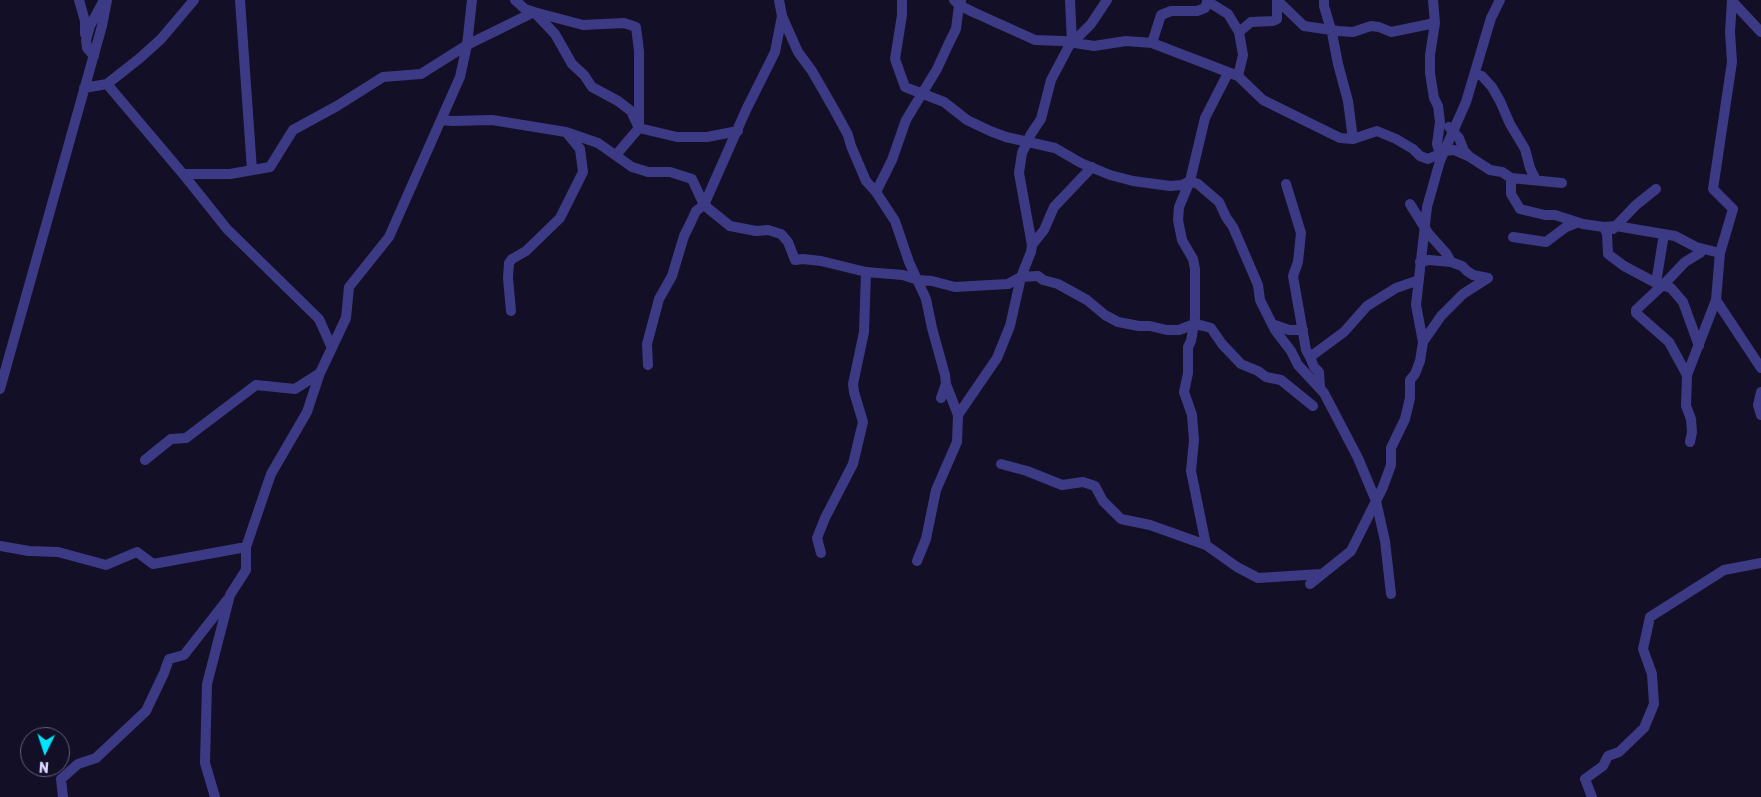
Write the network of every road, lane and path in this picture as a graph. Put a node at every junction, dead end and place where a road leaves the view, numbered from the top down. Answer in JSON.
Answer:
{"nodes":[{"id":1,"x":79,"y":0,"type":"edge"},
{"id":2,"x":105,"y":0,"type":"edge"},
{"id":3,"x":194,"y":0,"type":"edge"},
{"id":4,"x":240,"y":0,"type":"edge"},
{"id":5,"x":472,"y":0,"type":"edge"},
{"id":6,"x":515,"y":0,"type":"edge"},
{"id":7,"x":779,"y":0,"type":"edge"},
{"id":8,"x":902,"y":0,"type":"edge"},
{"id":9,"x":1070,"y":0,"type":"edge"},
{"id":10,"x":1107,"y":0,"type":"edge"},
{"id":11,"x":1277,"y":0,"type":"edge"},
{"id":12,"x":1324,"y":0,"type":"edge"},
{"id":13,"x":1433,"y":0,"type":"edge"},
{"id":14,"x":1500,"y":0,"type":"edge"},
{"id":15,"x":1732,"y":0,"type":"edge"},
{"id":16,"x":1207,"y":1,"type":"edge"},
{"id":17,"x":958,"y":2,"type":"edge"},
{"id":18,"x":534,"y":12,"type":"junction"},
{"id":19,"x":782,"y":16,"type":"junction"},
{"id":20,"x":1435,"y":23,"type":"junction"},
{"id":21,"x":1330,"y":30,"type":"junction"},
{"id":22,"x":1239,"y":32,"type":"junction"},
{"id":23,"x":1761,"y":32,"type":"edge"},
{"id":24,"x":86,"y":40,"type":"junction"},
{"id":25,"x":1072,"y":43,"type":"junction"},
{"id":26,"x":1152,"y":43,"type":"junction"},
{"id":27,"x":467,"y":45,"type":"junction"},
{"id":28,"x":94,"y":56,"type":"junction"},
{"id":29,"x":1233,"y":74,"type":"junction"},
{"id":30,"x":1475,"y":74,"type":"junction"},
{"id":31,"x":107,"y":84,"type":"junction"},
{"id":32,"x":84,"y":88,"type":"junction"},
{"id":33,"x":922,"y":94,"type":"junction"},
{"id":34,"x":441,"y":120,"type":"junction"},
{"id":35,"x":1440,"y":122,"type":"junction"},
{"id":36,"x":639,"y":128,"type":"junction"},
{"id":37,"x":738,"y":130,"type":"junction"},
{"id":38,"x":566,"y":132,"type":"junction"},
{"id":39,"x":1452,"y":132,"type":"junction"},
{"id":40,"x":1353,"y":139,"type":"junction"},
{"id":41,"x":1028,"y":141,"type":"junction"},
{"id":42,"x":1443,"y":150,"type":"junction"},
{"id":43,"x":616,"y":155,"type":"junction"},
{"id":44,"x":1470,"y":157,"type":"junction"},
{"id":45,"x":1092,"y":167,"type":"junction"},
{"id":46,"x":252,"y":170,"type":"junction"},
{"id":47,"x":183,"y":174,"type":"junction"},
{"id":48,"x":1511,"y":178,"type":"junction"},
{"id":49,"x":1536,"y":180,"type":"junction"},
{"id":50,"x":1190,"y":181,"type":"junction"},
{"id":51,"x":1562,"y":183,"type":"dead end"},
{"id":52,"x":1286,"y":184,"type":"dead end"},
{"id":53,"x":1656,"y":189,"type":"dead end"},
{"id":54,"x":876,"y":192,"type":"junction"},
{"id":55,"x":1410,"y":204,"type":"dead end"},
{"id":56,"x":704,"y":205,"type":"junction"},
{"id":57,"x":1576,"y":223,"type":"junction"},
{"id":58,"x":1616,"y":226,"type":"junction"},
{"id":59,"x":1424,"y":227,"type":"junction"},
{"id":60,"x":1604,"y":227,"type":"junction"},
{"id":61,"x":1664,"y":234,"type":"junction"},
{"id":62,"x":1513,"y":237,"type":"dead end"},
{"id":63,"x":1608,"y":240,"type":"junction"},
{"id":64,"x":1032,"y":245,"type":"junction"},
{"id":65,"x":1703,"y":249,"type":"junction"},
{"id":66,"x":1720,"y":252,"type":"junction"},
{"id":67,"x":1420,"y":262,"type":"junction"},
{"id":68,"x":1451,"y":262,"type":"junction"},
{"id":69,"x":866,"y":272,"type":"junction"},
{"id":70,"x":1021,"y":277,"type":"junction"},
{"id":71,"x":918,"y":280,"type":"junction"},
{"id":72,"x":1419,"y":280,"type":"junction"},
{"id":73,"x":1660,"y":284,"type":"junction"},
{"id":74,"x":1716,"y":300,"type":"junction"},
{"id":75,"x":511,"y":311,"type":"dead end"},
{"id":76,"x":1194,"y":324,"type":"junction"},
{"id":77,"x":1272,"y":324,"type":"junction"},
{"id":78,"x":1304,"y":330,"type":"junction"},
{"id":79,"x":1423,"y":342,"type":"junction"},
{"id":80,"x":1699,"y":346,"type":"junction"},
{"id":81,"x":332,"y":348,"type":"junction"},
{"id":82,"x":1310,"y":357,"type":"junction"},
{"id":83,"x":648,"y":364,"type":"dead end"},
{"id":84,"x":1761,"y":368,"type":"edge"},
{"id":85,"x":320,"y":373,"type":"junction"},
{"id":86,"x":1688,"y":374,"type":"junction"},
{"id":87,"x":946,"y":384,"type":"junction"},
{"id":88,"x":1320,"y":387,"type":"junction"},
{"id":89,"x":0,"y":388,"type":"edge"},
{"id":90,"x":1761,"y":392,"type":"edge"},
{"id":91,"x":941,"y":398,"type":"dead end"},
{"id":92,"x":1313,"y":406,"type":"dead end"},
{"id":93,"x":958,"y":415,"type":"junction"},
{"id":94,"x":1761,"y":415,"type":"edge"},
{"id":95,"x":1690,"y":442,"type":"dead end"},
{"id":96,"x":145,"y":460,"type":"dead end"},
{"id":97,"x":1001,"y":464,"type":"dead end"},
{"id":98,"x":1376,"y":500,"type":"junction"},
{"id":99,"x":1206,"y":545,"type":"junction"},
{"id":100,"x":0,"y":546,"type":"edge"},
{"id":101,"x":246,"y":547,"type":"junction"},
{"id":102,"x":821,"y":553,"type":"dead end"},
{"id":103,"x":917,"y":561,"type":"dead end"},
{"id":104,"x":1761,"y":563,"type":"edge"},
{"id":105,"x":1321,"y":574,"type":"junction"},
{"id":106,"x":1310,"y":584,"type":"dead end"},
{"id":107,"x":1391,"y":594,"type":"dead end"},
{"id":108,"x":230,"y":596,"type":"junction"},
{"id":109,"x":63,"y":797,"type":"edge"},
{"id":110,"x":215,"y":797,"type":"edge"},
{"id":111,"x":1592,"y":797,"type":"edge"}],
"edges":[{"from":1,"to":24,"type":"street"},
{"from":2,"to":24,"type":"street"},
{"from":2,"to":28,"type":"street"},
{"from":3,"to":31,"type":"street"},
{"from":4,"to":46,"type":"street"},
{"from":5,"to":27,"type":"street"},
{"from":6,"to":18,"type":"street"},
{"from":7,"to":19,"type":"street"},
{"from":8,"to":33,"type":"street"},
{"from":9,"to":25,"type":"street"},
{"from":10,"to":25,"type":"street"},
{"from":11,"to":21,"type":"street"},
{"from":11,"to":22,"type":"street"},
{"from":12,"to":21,"type":"street"},
{"from":13,"to":20,"type":"street"},
{"from":14,"to":30,"type":"street"},
{"from":15,"to":23,"type":"street"},
{"from":15,"to":66,"type":"street"},
{"from":16,"to":22,"type":"street"},
{"from":16,"to":26,"type":"street"},
{"from":17,"to":25,"type":"street"},
{"from":17,"to":33,"type":"street"},
{"from":18,"to":27,"type":"street"},
{"from":18,"to":36,"type":"street"},
{"from":18,"to":36,"type":"street"},
{"from":19,"to":37,"type":"street"},
{"from":19,"to":54,"type":"street"},
{"from":20,"to":21,"type":"street"},
{"from":20,"to":35,"type":"street"},
{"from":21,"to":40,"type":"street"},
{"from":22,"to":29,"type":"street"},
{"from":24,"to":28,"type":"street"},
{"from":25,"to":26,"type":"street"},
{"from":25,"to":41,"type":"street"},
{"from":26,"to":29,"type":"street"},
{"from":27,"to":34,"type":"street"},
{"from":27,"to":46,"type":"street"},
{"from":28,"to":32,"type":"street"},
{"from":29,"to":40,"type":"street"},
{"from":29,"to":50,"type":"street"},
{"from":30,"to":39,"type":"street"},
{"from":30,"to":49,"type":"street"},
{"from":31,"to":32,"type":"street"},
{"from":31,"to":47,"type":"street"},
{"from":32,"to":89,"type":"street"},
{"from":33,"to":41,"type":"street"},
{"from":33,"to":54,"type":"street"},
{"from":34,"to":38,"type":"street"},
{"from":34,"to":81,"type":"street"},
{"from":35,"to":39,"type":"street"},
{"from":35,"to":42,"type":"street"},
{"from":36,"to":37,"type":"street"},
{"from":36,"to":43,"type":"street"},
{"from":37,"to":56,"type":"street"},
{"from":38,"to":43,"type":"street"},
{"from":38,"to":75,"type":"street"},
{"from":39,"to":42,"type":"street"},
{"from":39,"to":44,"type":"street"},
{"from":40,"to":42,"type":"street"},
{"from":41,"to":45,"type":"street"},
{"from":41,"to":64,"type":"street"},
{"from":42,"to":44,"type":"street"},
{"from":42,"to":59,"type":"street"},
{"from":43,"to":56,"type":"street"},
{"from":44,"to":48,"type":"street"},
{"from":45,"to":50,"type":"street"},
{"from":45,"to":64,"type":"street"},
{"from":46,"to":47,"type":"street"},
{"from":47,"to":81,"type":"street"},
{"from":48,"to":49,"type":"street"},
{"from":48,"to":57,"type":"street"},
{"from":49,"to":51,"type":"street"},
{"from":50,"to":76,"type":"street"},
{"from":50,"to":77,"type":"street"},
{"from":52,"to":78,"type":"street"},
{"from":53,"to":58,"type":"street"},
{"from":54,"to":71,"type":"street"},
{"from":55,"to":59,"type":"street"},
{"from":56,"to":69,"type":"street"},
{"from":56,"to":83,"type":"street"},
{"from":57,"to":60,"type":"street"},
{"from":57,"to":62,"type":"street"},
{"from":58,"to":60,"type":"street"},
{"from":58,"to":61,"type":"street"},
{"from":58,"to":63,"type":"street"},
{"from":59,"to":67,"type":"street"},
{"from":59,"to":68,"type":"street"},
{"from":60,"to":63,"type":"street"},
{"from":61,"to":65,"type":"street"},
{"from":61,"to":73,"type":"street"},
{"from":63,"to":73,"type":"street"},
{"from":64,"to":70,"type":"street"},
{"from":65,"to":66,"type":"street"},
{"from":65,"to":73,"type":"street"},
{"from":66,"to":74,"type":"street"},
{"from":67,"to":68,"type":"street"},
{"from":67,"to":72,"type":"street"},
{"from":68,"to":79,"type":"street"},
{"from":69,"to":71,"type":"street"},
{"from":69,"to":102,"type":"street"},
{"from":70,"to":71,"type":"street"},
{"from":70,"to":76,"type":"street"},
{"from":70,"to":93,"type":"street"},
{"from":71,"to":87,"type":"street"},
{"from":72,"to":79,"type":"street"},
{"from":72,"to":82,"type":"street"},
{"from":73,"to":80,"type":"street"},
{"from":73,"to":86,"type":"street"},
{"from":74,"to":80,"type":"street"},
{"from":74,"to":84,"type":"street"},
{"from":76,"to":92,"type":"street"},
{"from":76,"to":99,"type":"street"},
{"from":77,"to":78,"type":"street"},
{"from":77,"to":88,"type":"street"},
{"from":78,"to":82,"type":"street"},
{"from":79,"to":98,"type":"street"},
{"from":80,"to":86,"type":"street"},
{"from":81,"to":85,"type":"street"},
{"from":82,"to":88,"type":"street"},
{"from":85,"to":96,"type":"street"},
{"from":85,"to":101,"type":"street"},
{"from":86,"to":95,"type":"street"},
{"from":87,"to":91,"type":"street"},
{"from":87,"to":93,"type":"street"},
{"from":88,"to":98,"type":"street"},
{"from":90,"to":94,"type":"street"},
{"from":93,"to":103,"type":"street"},
{"from":97,"to":99,"type":"street"},
{"from":98,"to":105,"type":"street"},
{"from":98,"to":107,"type":"street"},
{"from":99,"to":105,"type":"street"},
{"from":100,"to":101,"type":"street"},
{"from":101,"to":108,"type":"street"},
{"from":104,"to":111,"type":"street"},
{"from":105,"to":106,"type":"street"},
{"from":108,"to":109,"type":"street"},
{"from":108,"to":110,"type":"street"}]}
